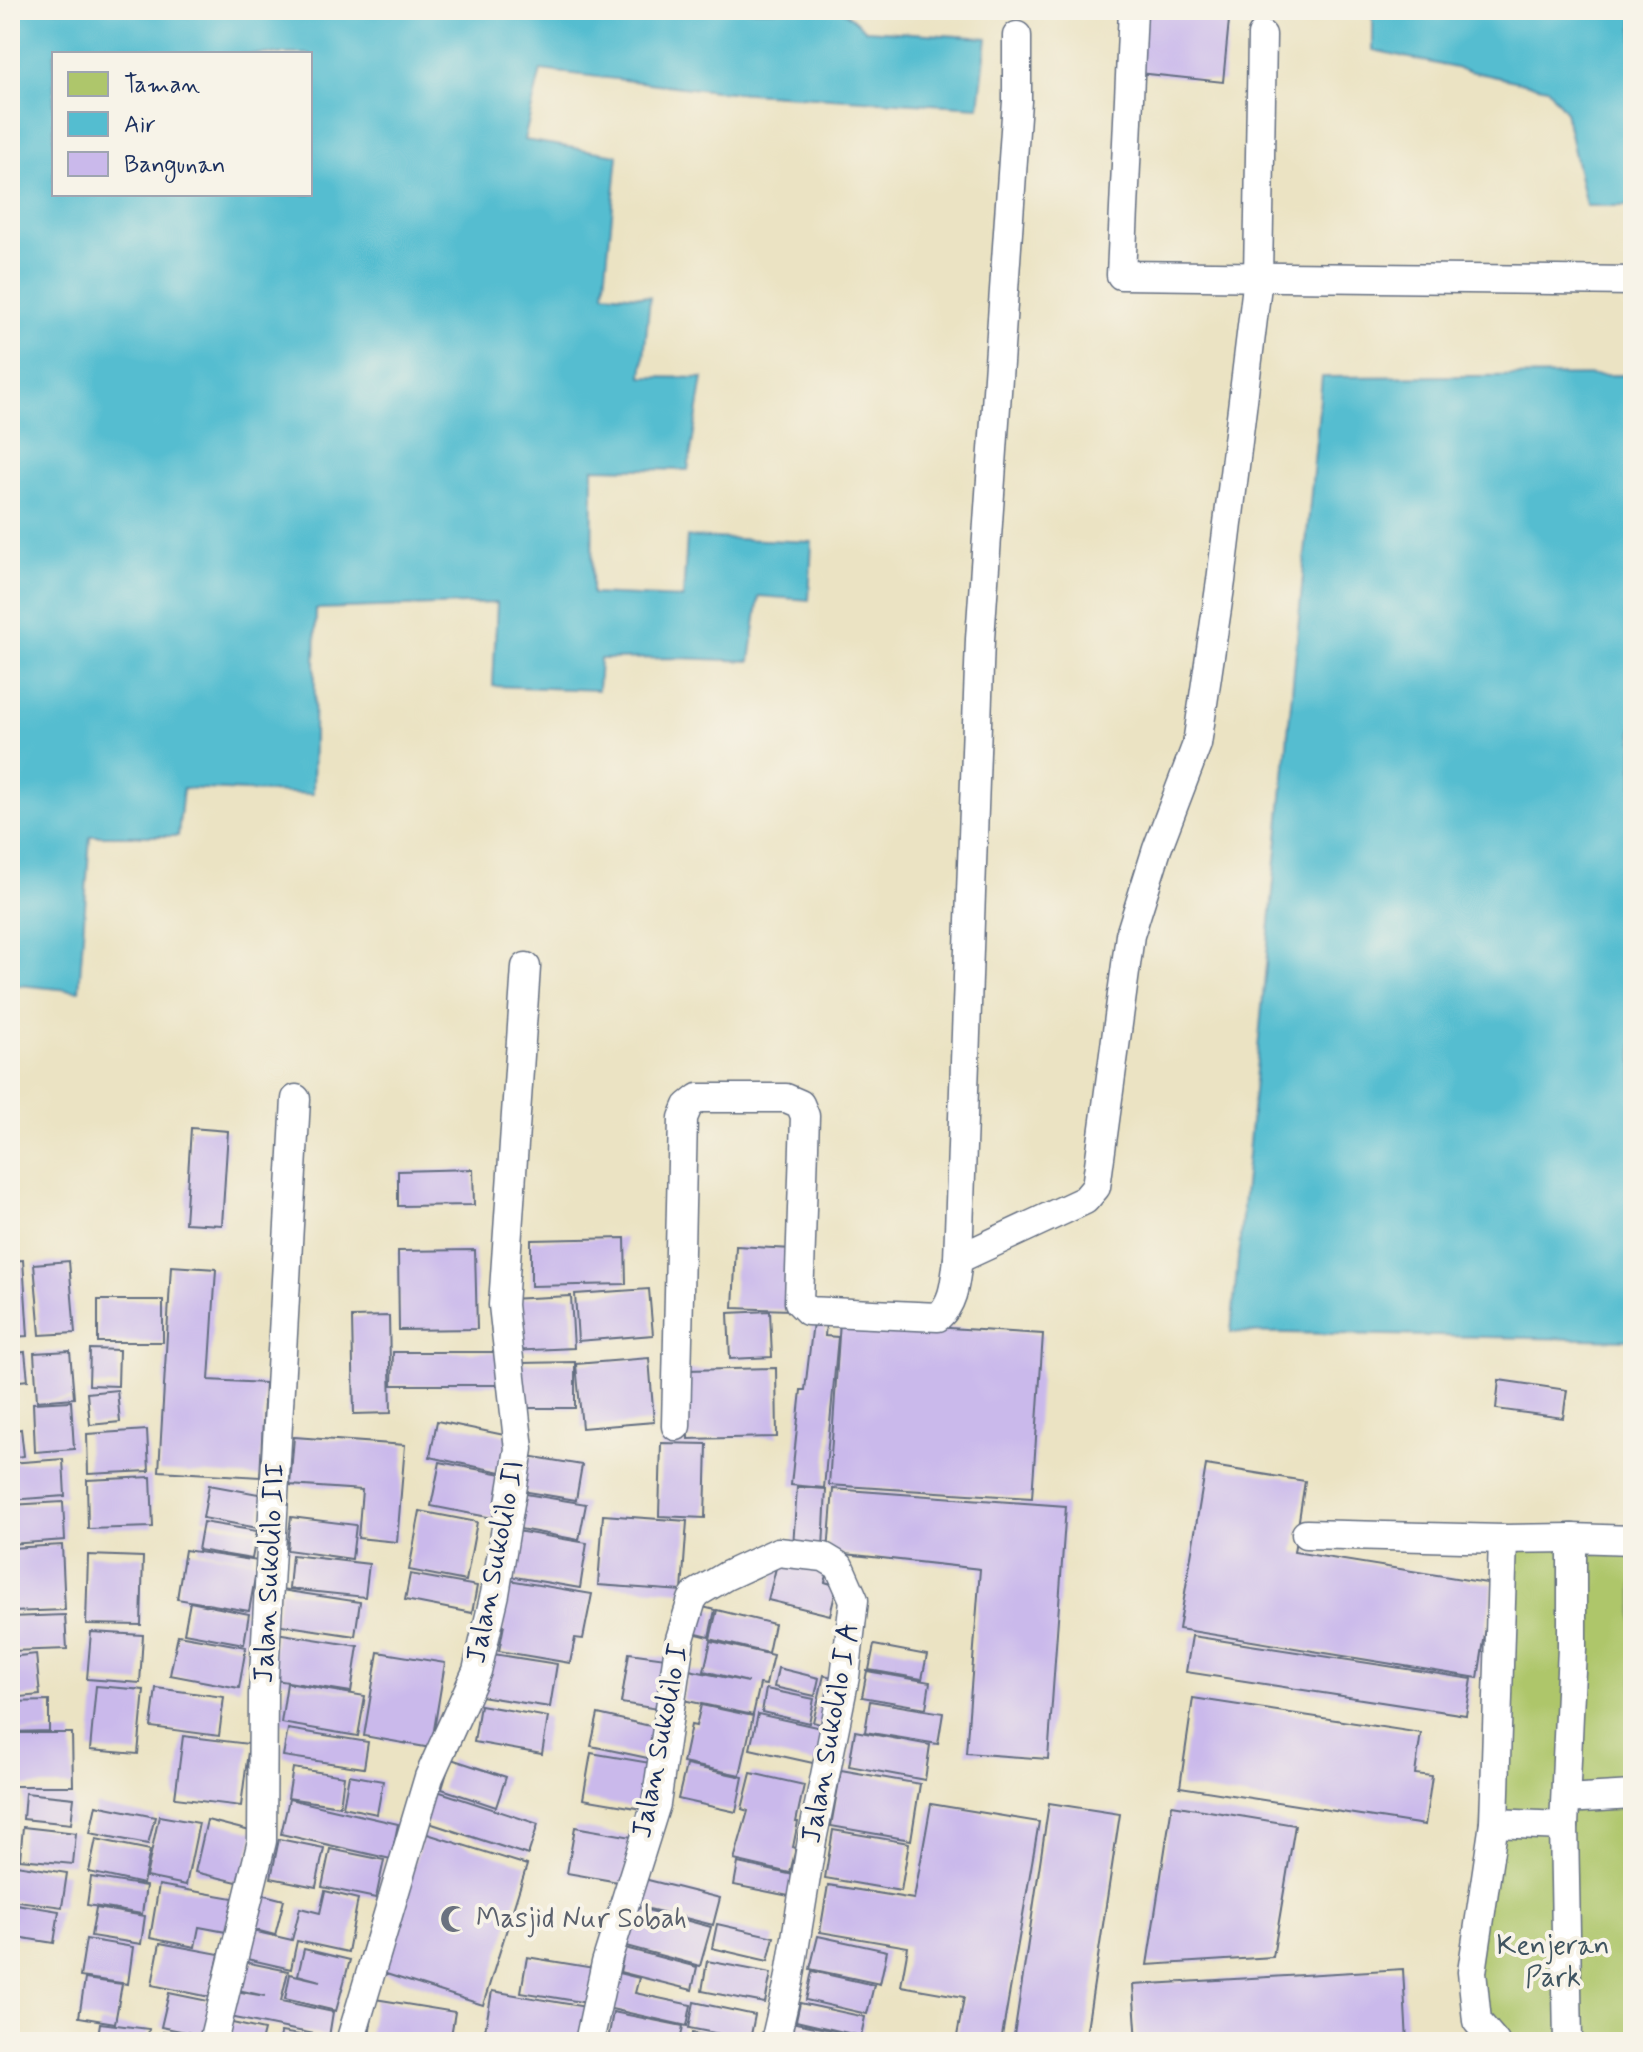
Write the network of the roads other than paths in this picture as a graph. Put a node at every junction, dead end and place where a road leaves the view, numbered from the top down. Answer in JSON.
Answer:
{"nodes":[{"id":1,"x":1133,"y":10,"type":"edge"},
{"id":2,"x":1262,"y":35,"type":"dead end"},
{"id":3,"x":1017,"y":36,"type":"dead end"},
{"id":4,"x":1258,"y":277,"type":"junction"},
{"id":5,"x":1633,"y":281,"type":"edge"},
{"id":6,"x":526,"y":967,"type":"dead end"},
{"id":7,"x":296,"y":1099,"type":"dead end"},
{"id":8,"x":958,"y":1259,"type":"junction"},
{"id":9,"x":676,"y":1426,"type":"dead end"},
{"id":10,"x":1306,"y":1534,"type":"dead end"},
{"id":11,"x":1572,"y":1538,"type":"junction"},
{"id":12,"x":1503,"y":1539,"type":"junction"},
{"id":13,"x":1633,"y":1540,"type":"edge"},
{"id":14,"x":708,"y":1587,"type":"joint"},
{"id":15,"x":1633,"y":1795,"type":"edge"},
{"id":16,"x":1565,"y":1813,"type":"junction"},
{"id":17,"x":1494,"y":1823,"type":"junction"},
{"id":18,"x":213,"y":2042,"type":"edge"},
{"id":19,"x":350,"y":2042,"type":"edge"},
{"id":20,"x":589,"y":2042,"type":"edge"},
{"id":21,"x":775,"y":2042,"type":"edge"},
{"id":22,"x":1495,"y":2042,"type":"edge"},
{"id":23,"x":1568,"y":2042,"type":"edge"}],
"edges":[{"from":1,"to":4,"type":"lane"},
{"from":2,"to":4,"type":"lane"},
{"from":3,"to":8,"type":"lane"},
{"from":4,"to":5,"type":"lane"},
{"from":4,"to":8,"type":"lane"},
{"from":6,"to":19,"type":"lane","name":"Jalan Sukolilo II"},
{"from":7,"to":18,"type":"lane","name":"Jalan Sukolilo III"},
{"from":8,"to":9,"type":"lane"},
{"from":10,"to":12,"type":"lane"},
{"from":11,"to":12,"type":"lane"},
{"from":11,"to":13,"type":"lane"},
{"from":11,"to":16,"type":"lane"},
{"from":12,"to":17,"type":"lane"},
{"from":14,"to":20,"type":"lane","name":"Jalan Sukolilo I"},
{"from":14,"to":21,"type":"lane","name":"Jalan Sukolilo I A"},
{"from":15,"to":16,"type":"lane"},
{"from":16,"to":17,"type":"lane"},
{"from":16,"to":23,"type":"lane"},
{"from":17,"to":22,"type":"lane"}]}
